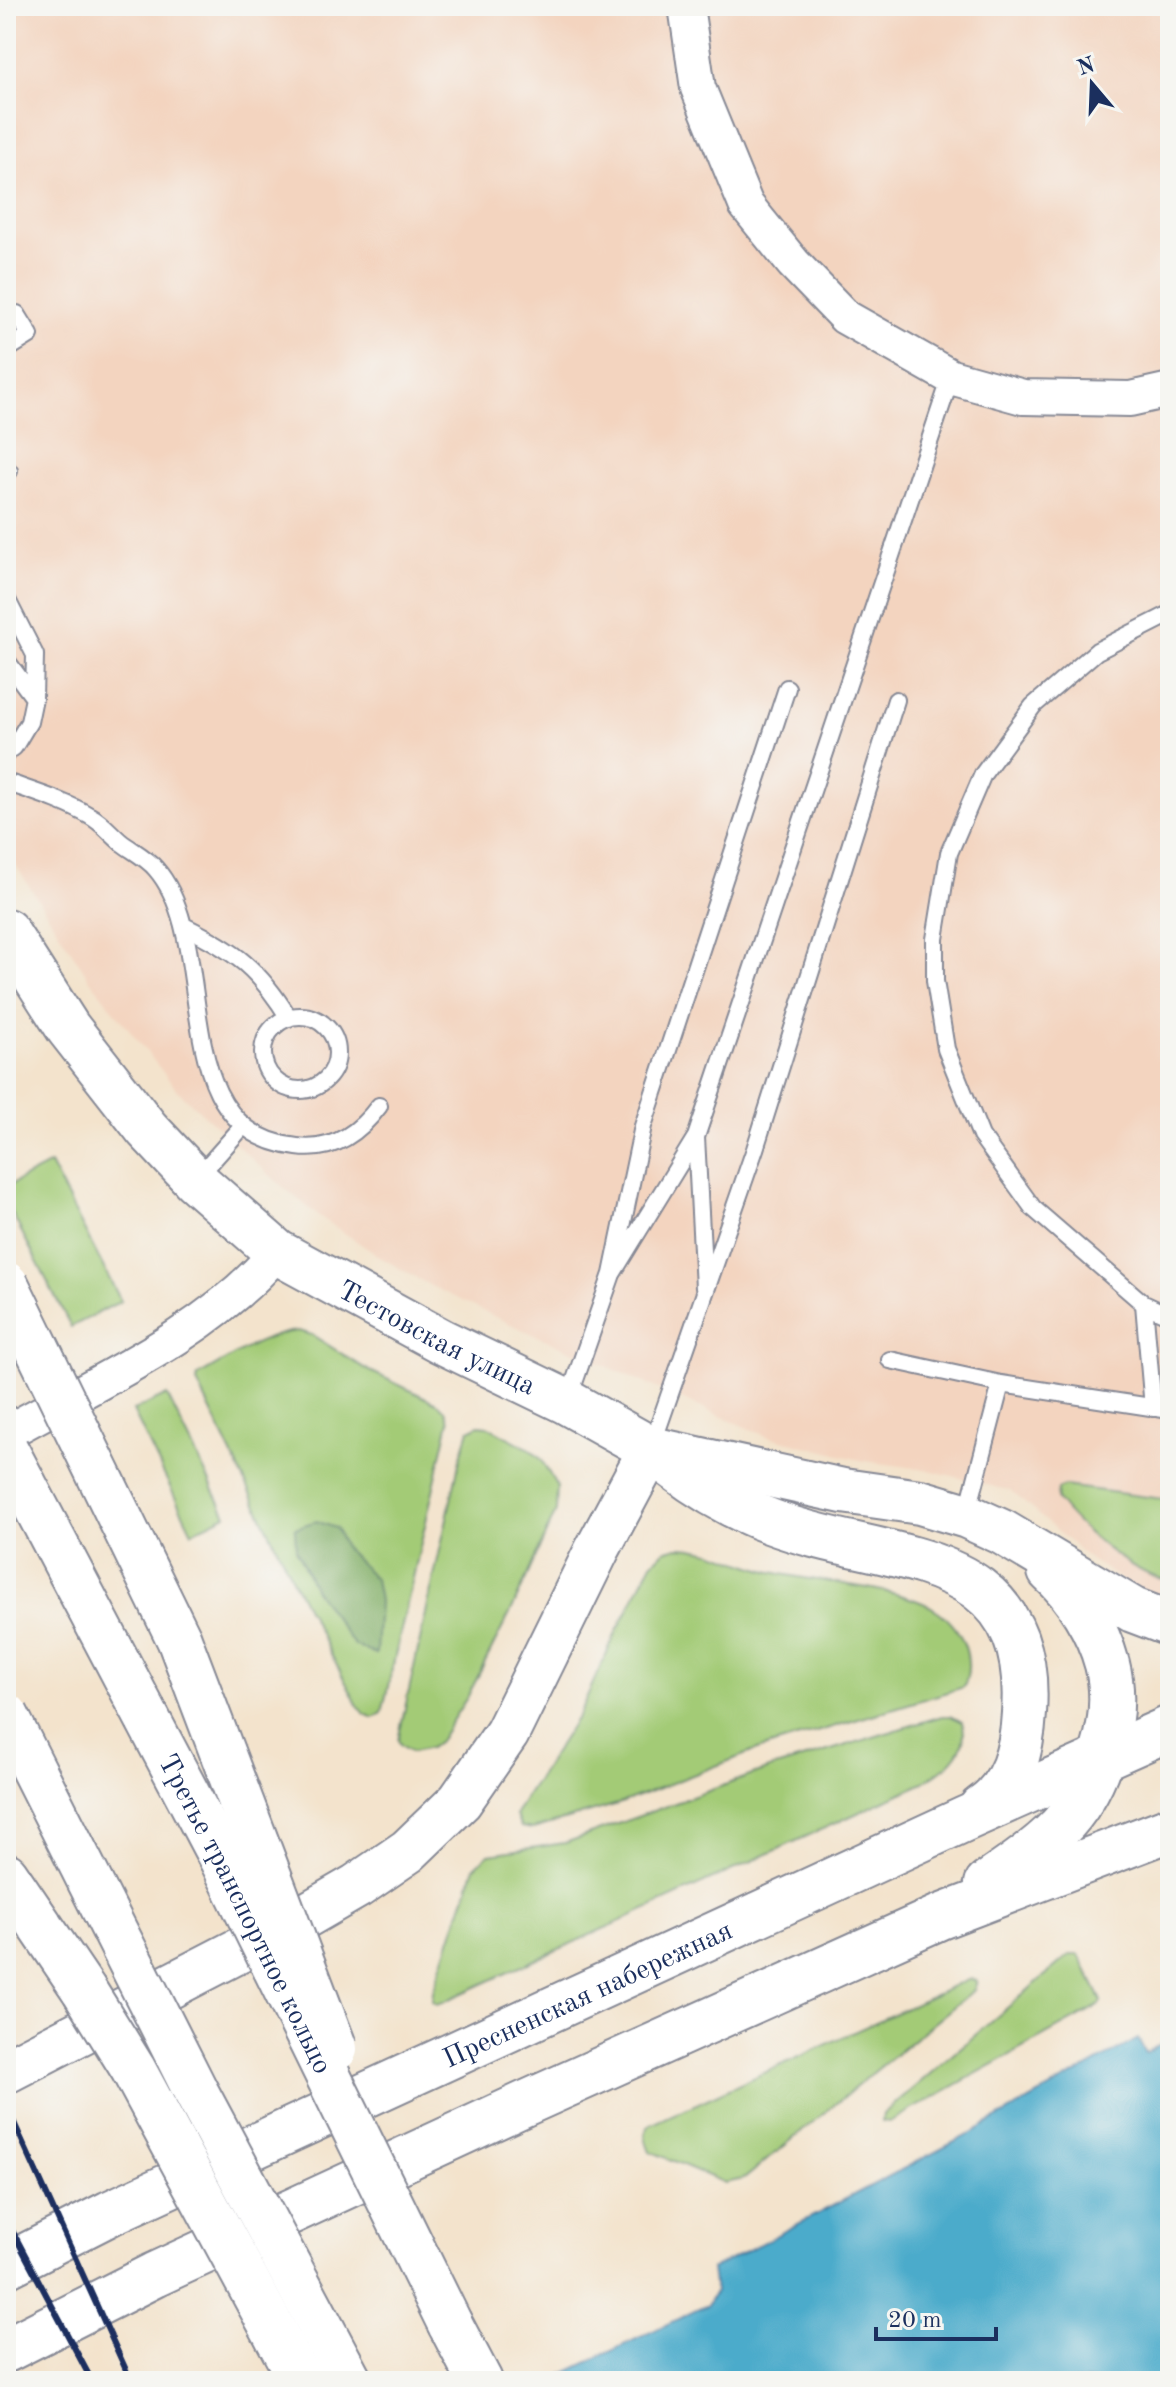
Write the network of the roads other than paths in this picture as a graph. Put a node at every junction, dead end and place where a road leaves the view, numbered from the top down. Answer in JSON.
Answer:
{"nodes":[{"id":1,"x":686,"y":6,"type":"edge"},
{"id":2,"x":6,"y":318,"type":"edge"},
{"id":3,"x":6,"y":350,"type":"edge"},
{"id":4,"x":951,"y":377,"type":"junction"},
{"id":5,"x":1170,"y":390,"type":"edge"},
{"id":6,"x":6,"y":598,"type":"edge"},
{"id":7,"x":1170,"y":614,"type":"edge"},
{"id":8,"x":6,"y":660,"type":"edge"},
{"id":9,"x":787,"y":688,"type":"dead end"},
{"id":10,"x":34,"y":698,"type":"junction"},
{"id":11,"x":896,"y":700,"type":"dead end"},
{"id":12,"x":6,"y":753,"type":"edge"},
{"id":13,"x":6,"y":782,"type":"edge"},
{"id":14,"x":184,"y":926,"type":"junction"},
{"id":15,"x":6,"y":931,"type":"edge"},
{"id":16,"x":289,"y":1018,"type":"junction"},
{"id":17,"x":379,"y":1106,"type":"dead end"},
{"id":18,"x":243,"y":1126,"type":"junction"},
{"id":19,"x":696,"y":1137,"type":"junction"},
{"id":20,"x":195,"y":1180,"type":"junction"},
{"id":21,"x":277,"y":1252,"type":"junction"},
{"id":22,"x":612,"y":1274,"type":"junction"},
{"id":23,"x":6,"y":1284,"type":"edge"},
{"id":24,"x":704,"y":1299,"type":"junction"},
{"id":25,"x":1144,"y":1304,"type":"junction"},
{"id":26,"x":1170,"y":1316,"type":"edge"},
{"id":27,"x":890,"y":1360,"type":"dead end"},
{"id":28,"x":1001,"y":1384,"type":"junction"},
{"id":29,"x":567,"y":1402,"type":"junction"},
{"id":30,"x":1161,"y":1409,"type":"edge"},
{"id":31,"x":6,"y":1433,"type":"edge"},
{"id":32,"x":651,"y":1449,"type":"junction"},
{"id":33,"x":6,"y":1450,"type":"edge"},
{"id":34,"x":984,"y":1524,"type":"junction"},
{"id":35,"x":1170,"y":1624,"type":"edge"},
{"id":36,"x":6,"y":1715,"type":"edge"},
{"id":37,"x":1170,"y":1728,"type":"edge"},
{"id":38,"x":1100,"y":1759,"type":"junction"},
{"id":39,"x":965,"y":1819,"type":"junction"},
{"id":40,"x":1170,"y":1829,"type":"edge"},
{"id":41,"x":6,"y":1875,"type":"edge"},
{"id":42,"x":940,"y":1917,"type":"junction"},
{"id":43,"x":6,"y":2071,"type":"edge"},
{"id":44,"x":6,"y":2266,"type":"edge"},
{"id":45,"x":154,"y":2275,"type":"junction"},
{"id":46,"x":450,"y":2324,"type":"junction"},
{"id":47,"x":6,"y":2335,"type":"edge"},
{"id":48,"x":6,"y":2350,"type":"edge"},
{"id":49,"x":301,"y":2381,"type":"edge"},
{"id":50,"x":350,"y":2381,"type":"edge"},
{"id":51,"x":480,"y":2381,"type":"edge"}],
"edges":[{"from":1,"to":4,"type":"street"},
{"from":2,"to":3,"type":"lane"},
{"from":4,"to":5,"type":"street"},
{"from":4,"to":19,"type":"lane"},
{"from":6,"to":10,"type":"lane"},
{"from":7,"to":25,"type":"lane"},
{"from":8,"to":10,"type":"lane"},
{"from":9,"to":22,"type":"lane"},
{"from":10,"to":12,"type":"lane"},
{"from":11,"to":24,"type":"lane"},
{"from":13,"to":14,"type":"lane"},
{"from":14,"to":16,"type":"lane"},
{"from":14,"to":18,"type":"lane"},
{"from":15,"to":20,"type":"main road","name":"Тестовская улица"},
{"from":16,"to":16,"type":"lane"},
{"from":17,"to":18,"type":"lane"},
{"from":18,"to":20,"type":"lane"},
{"from":19,"to":22,"type":"lane"},
{"from":19,"to":24,"type":"lane"},
{"from":20,"to":21,"type":"main road","name":"Тестовская улица"},
{"from":21,"to":29,"type":"main road","name":"Тестовская улица"},
{"from":21,"to":31,"type":"street"},
{"from":22,"to":29,"type":"lane"},
{"from":23,"to":46,"type":"main road","bridge":true},
{"from":24,"to":32,"type":"lane"},
{"from":25,"to":26,"type":"lane"},
{"from":25,"to":30,"type":"lane"},
{"from":27,"to":28,"type":"lane"},
{"from":28,"to":30,"type":"lane"},
{"from":28,"to":34,"type":"lane"},
{"from":29,"to":32,"type":"main road","name":"Тестовская улица"},
{"from":32,"to":34,"type":"main road","name":"Тестовская улица"},
{"from":32,"to":39,"type":"main road"},
{"from":32,"to":43,"type":"main road"},
{"from":33,"to":46,"type":"main road","name":"Третье транспортное кольцо","bridge":true},
{"from":34,"to":35,"type":"main road"},
{"from":34,"to":38,"type":"main road"},
{"from":36,"to":50,"type":"main road","bridge":true},
{"from":37,"to":38,"type":"main road","name":"Пресненская набережная"},
{"from":38,"to":39,"type":"main road","name":"Пресненская набережная"},
{"from":38,"to":42,"type":"main road"},
{"from":39,"to":44,"type":"main road","name":"Пресненская набережная"},
{"from":40,"to":42,"type":"main road"},
{"from":41,"to":49,"type":"main road","bridge":true},
{"from":42,"to":45,"type":"main road"},
{"from":45,"to":47,"type":"main road"},
{"from":45,"to":48,"type":"main road"},
{"from":46,"to":51,"type":"main road","name":"Третье транспортное кольцо"}]}
